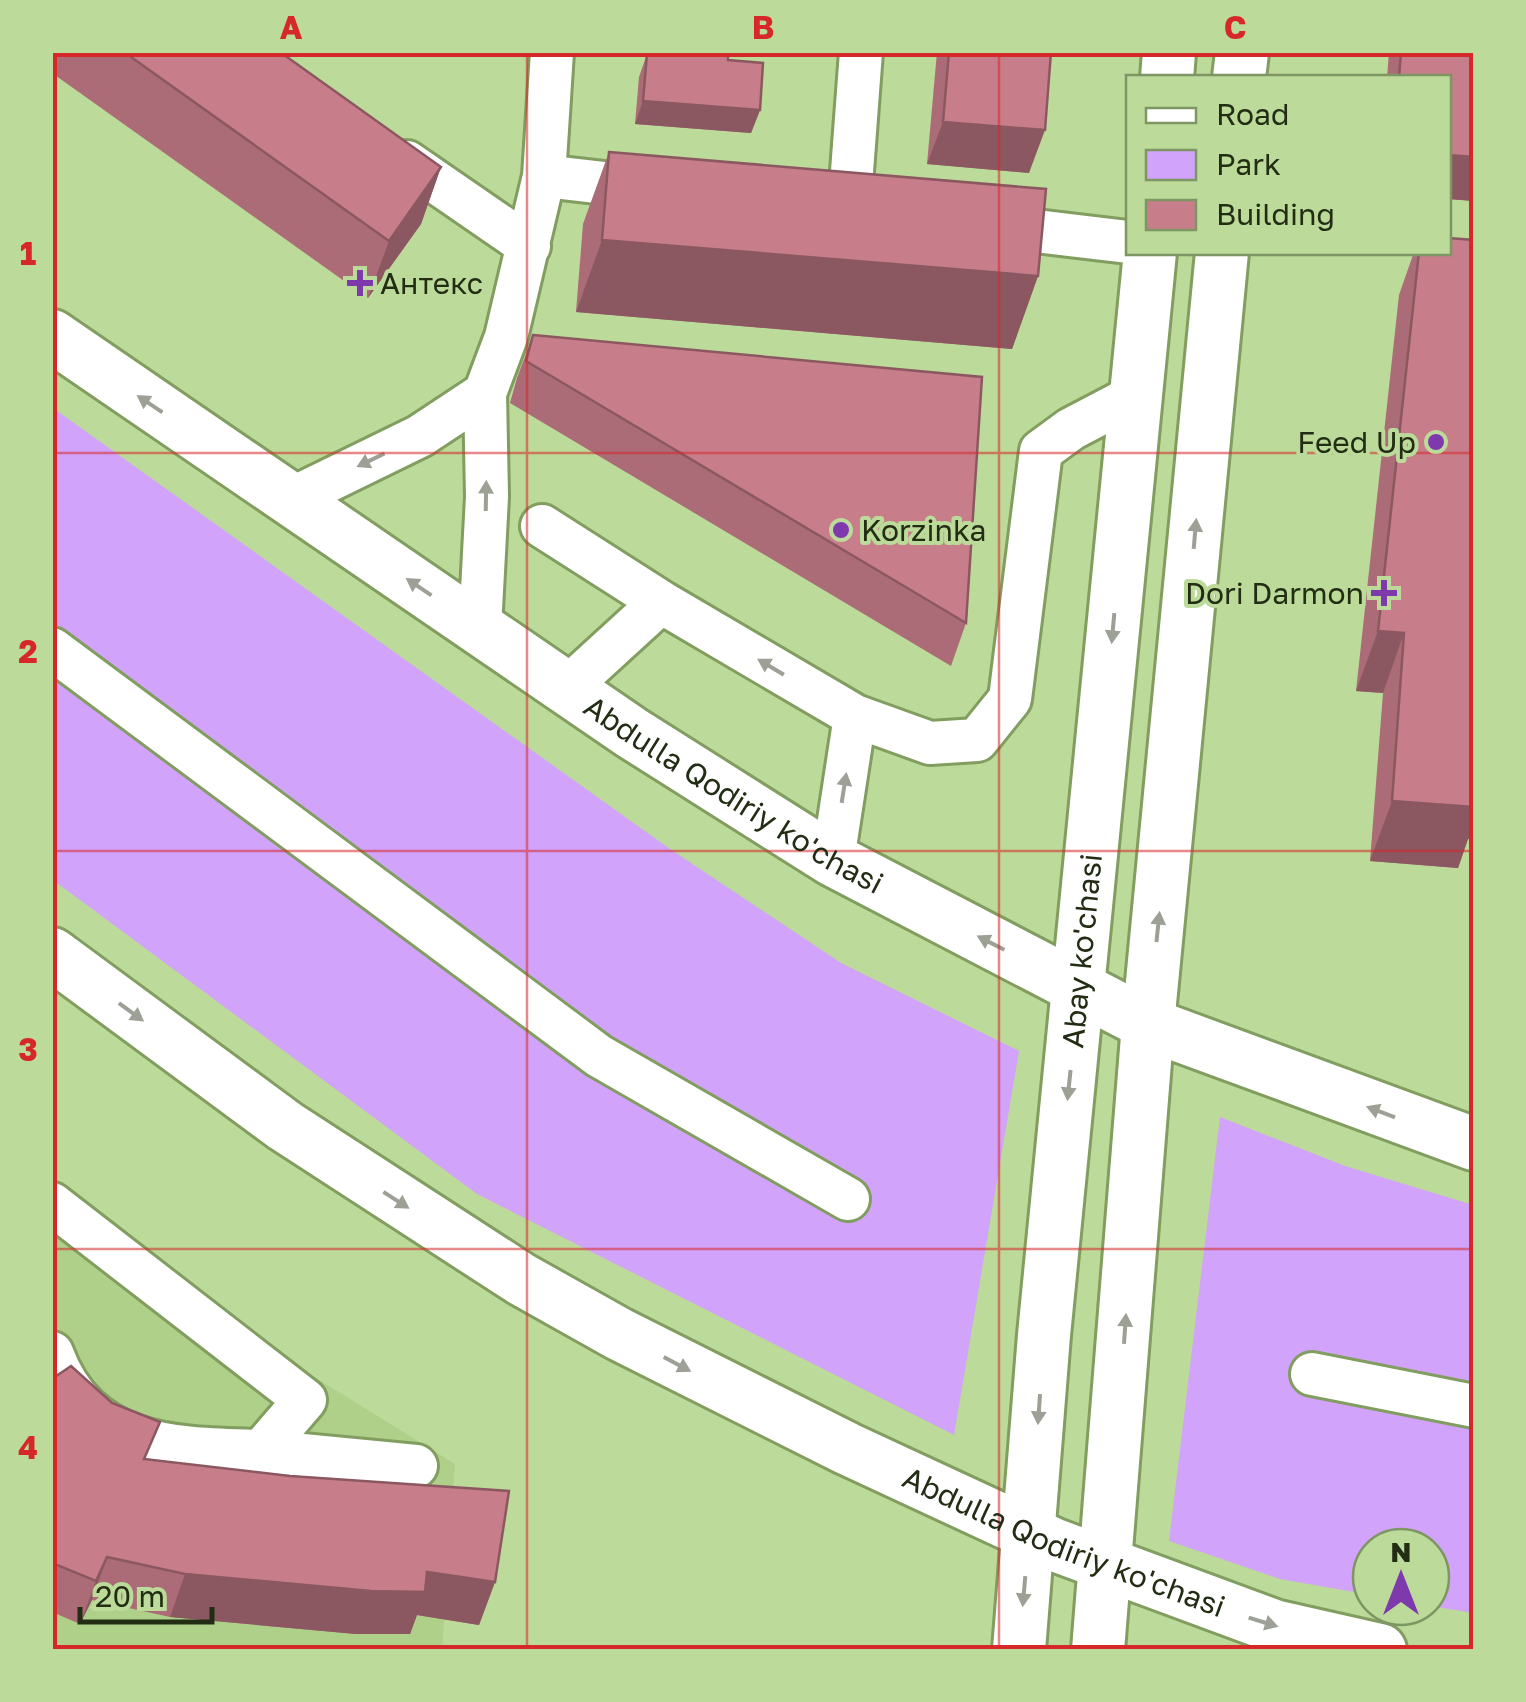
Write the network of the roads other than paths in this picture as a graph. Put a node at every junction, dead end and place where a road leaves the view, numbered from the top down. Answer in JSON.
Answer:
{"nodes":[{"id":1,"x":552,"y":52,"type":"edge"},
{"id":2,"x":862,"y":52,"type":"edge"},
{"id":3,"x":407,"y":162,"type":"edge"},
{"id":4,"x":544,"y":176,"type":"junction"},
{"id":5,"x":697,"y":193,"type":"edge"},
{"id":6,"x":850,"y":210,"type":"edge"},
{"id":7,"x":947,"y":221,"type":"edge"},
{"id":8,"x":1126,"y":242,"type":"edge"},
{"id":9,"x":529,"y":246,"type":"junction"},
{"id":10,"x":1150,"y":255,"type":"edge"},
{"id":11,"x":1222,"y":255,"type":"edge"},
{"id":12,"x":52,"y":336,"type":"edge"},
{"id":13,"x":484,"y":393,"type":"junction"},
{"id":14,"x":1134,"y":396,"type":"junction"},
{"id":15,"x":291,"y":499,"type":"junction"},
{"id":16,"x":542,"y":526,"type":"dead end"},
{"id":17,"x":662,"y":602,"type":"junction"},
{"id":18,"x":480,"y":628,"type":"junction"},
{"id":19,"x":52,"y":648,"type":"edge"},
{"id":20,"x":567,"y":688,"type":"junction"},
{"id":21,"x":855,"y":716,"type":"junction"},
{"id":22,"x":833,"y":860,"type":"junction"},
{"id":23,"x":52,"y":954,"type":"edge"},
{"id":24,"x":1078,"y":988,"type":"junction"},
{"id":25,"x":1148,"y":1024,"type":"junction"},
{"id":26,"x":1474,"y":1144,"type":"edge"},
{"id":27,"x":848,"y":1198,"type":"dead end"},
{"id":28,"x":57,"y":1222,"type":"edge"},
{"id":29,"x":52,"y":1353,"type":"edge"},
{"id":30,"x":1312,"y":1374,"type":"dead end"},
{"id":31,"x":1474,"y":1406,"type":"edge"},
{"id":32,"x":262,"y":1452,"type":"junction"},
{"id":33,"x":416,"y":1466,"type":"dead end"},
{"id":34,"x":1030,"y":1533,"type":"junction"},
{"id":35,"x":1106,"y":1566,"type":"junction"},
{"id":36,"x":1020,"y":1650,"type":"edge"},
{"id":37,"x":1098,"y":1650,"type":"edge"},
{"id":38,"x":1380,"y":1650,"type":"edge"}],
"edges":[{"from":1,"to":4,"type":"street"},
{"from":2,"to":6,"type":"street"},
{"from":3,"to":9,"type":"street"},
{"from":4,"to":5,"type":"street"},
{"from":4,"to":9,"type":"street"},
{"from":7,"to":8,"type":"street"},
{"from":9,"to":13,"type":"street"},
{"from":10,"to":14,"type":"main road","name":"Abay ko'chasi"},
{"from":25,"to":11,"type":"main road","one_way":true},
{"from":15,"to":12,"type":"main road","name":"Abdulla Qodiriy ko'chasi","one_way":true},
{"from":13,"to":15,"type":"street","one_way":true},
{"from":18,"to":13,"type":"street","one_way":true},
{"from":14,"to":21,"type":"street"},
{"from":14,"to":24,"type":"main road","name":"Abay ko'chasi","one_way":true},
{"from":18,"to":15,"type":"main road","name":"Abdulla Qodiriy ko'chasi","one_way":true},
{"from":16,"to":17,"type":"street"},
{"from":17,"to":20,"type":"street"},
{"from":21,"to":17,"type":"street","one_way":true},
{"from":18,"to":20,"type":"main road","name":"Abdulla Qodiriy ko'chasi"},
{"from":19,"to":27,"type":"street"},
{"from":20,"to":22,"type":"main road","name":"Abdulla Qodiriy ko'chasi"},
{"from":22,"to":21,"type":"street","one_way":true},
{"from":24,"to":22,"type":"main road","name":"Abdulla Qodiriy ko'chasi","one_way":true},
{"from":23,"to":34,"type":"main road","name":"Abdulla Qodiriy ko'chasi","one_way":true},
{"from":24,"to":25,"type":"main road","name":"Abdulla Qodiriy ko'chasi"},
{"from":24,"to":34,"type":"main road","name":"Abay ko'chasi","one_way":true},
{"from":26,"to":25,"type":"main road","name":"Abdulla Qodiriy ko'chasi","one_way":true},
{"from":35,"to":25,"type":"main road","one_way":true},
{"from":28,"to":32,"type":"street"},
{"from":29,"to":32,"type":"street"},
{"from":30,"to":31,"type":"street"},
{"from":32,"to":33,"type":"street"},
{"from":34,"to":35,"type":"main road","name":"Abdulla Qodiriy ko'chasi"},
{"from":34,"to":36,"type":"main road","name":"Abay ko'chasi","one_way":true},
{"from":35,"to":37,"type":"main road"},
{"from":35,"to":38,"type":"main road","name":"Abdulla Qodiriy ko'chasi","one_way":true}]}
